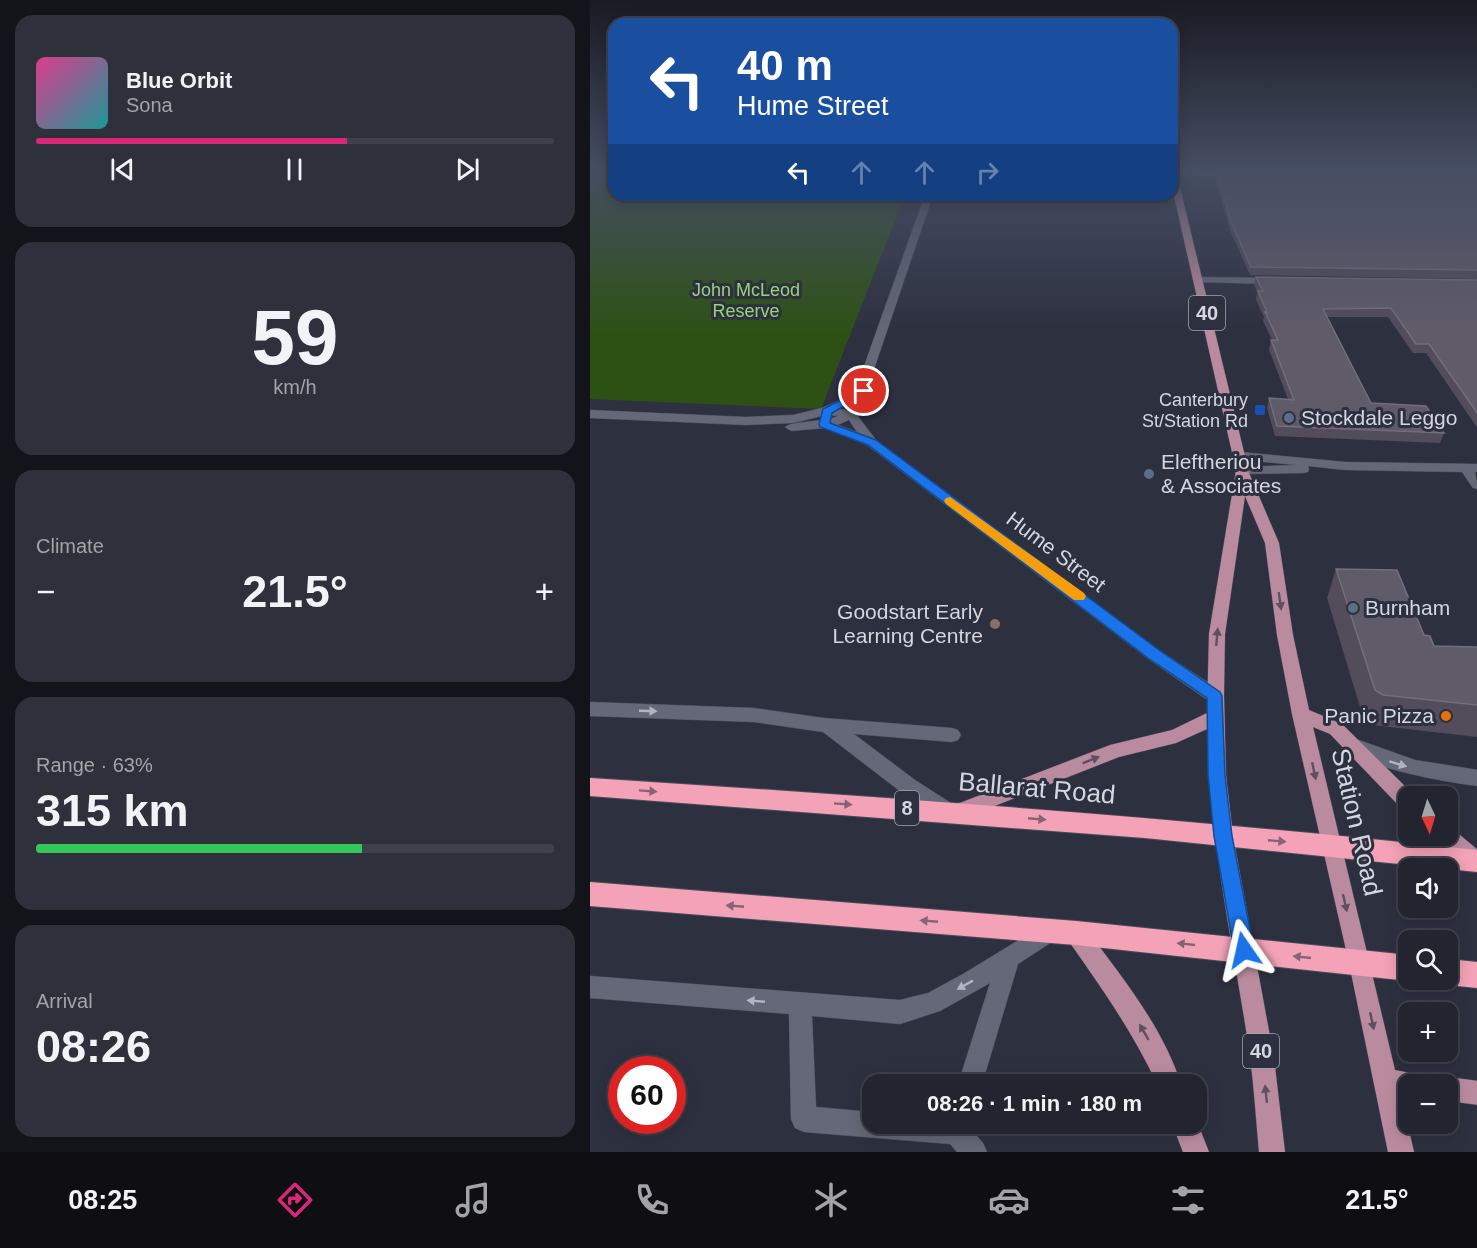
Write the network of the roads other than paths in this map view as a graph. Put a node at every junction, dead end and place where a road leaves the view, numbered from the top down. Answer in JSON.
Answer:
{"nodes":[{"id":1,"x":919,"y":224,"type":"edge"},
{"id":2,"x":1185,"y":224,"type":"edge"},
{"id":3,"x":1199,"y":280,"type":"junction"},
{"id":4,"x":1288,"y":281,"type":"edge"},
{"id":5,"x":863,"y":384,"type":"junction"},
{"id":6,"x":826,"y":411,"type":"junction"},
{"id":7,"x":590,"y":414,"type":"edge"},
{"id":8,"x":850,"y":414,"type":"junction"},
{"id":9,"x":746,"y":421,"type":"junction"},
{"id":10,"x":824,"y":424,"type":"junction"},
{"id":11,"x":872,"y":443,"type":"junction"},
{"id":12,"x":1240,"y":456,"type":"junction"},
{"id":13,"x":1345,"y":466,"type":"junction"},
{"id":14,"x":1472,"y":468,"type":"edge"},
{"id":15,"x":1243,"y":472,"type":"junction"},
{"id":16,"x":1478,"y":485,"type":"edge"},
{"id":17,"x":1214,"y":696,"type":"junction"},
{"id":18,"x":590,"y":709,"type":"edge"},
{"id":19,"x":1301,"y":714,"type":"junction"},
{"id":20,"x":1215,"y":717,"type":"junction"},
{"id":21,"x":824,"y":725,"type":"junction"},
{"id":22,"x":952,"y":735,"type":"dead end"},
{"id":23,"x":1345,"y":740,"type":"junction"},
{"id":24,"x":1478,"y":778,"type":"edge"},
{"id":25,"x":590,"y":788,"type":"edge"},
{"id":26,"x":1398,"y":792,"type":"edge"},
{"id":27,"x":953,"y":812,"type":"junction"},
{"id":28,"x":1223,"y":836,"type":"junction"},
{"id":29,"x":1458,"y":845,"type":"edge"},
{"id":30,"x":1332,"y":846,"type":"junction"},
{"id":31,"x":1477,"y":861,"type":"edge"},
{"id":32,"x":590,"y":894,"type":"edge"},
{"id":33,"x":1050,"y":931,"type":"junction"},
{"id":34,"x":1076,"y":933,"type":"junction"},
{"id":35,"x":1244,"y":950,"type":"junction"},
{"id":36,"x":1009,"y":958,"type":"junction"},
{"id":37,"x":1360,"y":963,"type":"junction"},
{"id":38,"x":1398,"y":968,"type":"edge"},
{"id":39,"x":1458,"y":973,"type":"edge"},
{"id":40,"x":1478,"y":975,"type":"edge"},
{"id":41,"x":590,"y":987,"type":"edge"},
{"id":42,"x":800,"y":1005,"type":"junction"},
{"id":43,"x":973,"y":1074,"type":"edge"},
{"id":44,"x":1164,"y":1074,"type":"edge"},
{"id":45,"x":1385,"y":1081,"type":"junction"},
{"id":46,"x":1398,"y":1082,"type":"edge"},
{"id":47,"x":1458,"y":1090,"type":"edge"},
{"id":48,"x":1478,"y":1092,"type":"edge"},
{"id":49,"x":862,"y":1122,"type":"edge"},
{"id":50,"x":961,"y":1134,"type":"edge"},
{"id":51,"x":1189,"y":1134,"type":"edge"},
{"id":52,"x":974,"y":1152,"type":"edge"},
{"id":53,"x":1196,"y":1152,"type":"edge"},
{"id":54,"x":1272,"y":1152,"type":"edge"},
{"id":55,"x":1401,"y":1152,"type":"edge"}],
"edges":[{"from":1,"to":5,"type":"street"},
{"from":2,"to":3,"type":"main road","name":"Station Road","number":"40"},
{"from":3,"to":4,"type":"street"},
{"from":3,"to":12,"type":"main road","name":"Station Road","number":"40"},
{"from":5,"to":6,"type":"street"},
{"from":5,"to":8,"type":"street"},
{"from":6,"to":8,"type":"street","name":"Hume Street"},
{"from":6,"to":9,"type":"street","name":"Hume Street"},
{"from":6,"to":10,"type":"street"},
{"from":7,"to":9,"type":"street","name":"Hume Street"},
{"from":8,"to":10,"type":"street","name":"Hume Street"},
{"from":8,"to":11,"type":"street","name":"Hume Street"},
{"from":9,"to":10,"type":"street","name":"Hume Street"},
{"from":10,"to":11,"type":"street","name":"Hume Street"},
{"from":11,"to":17,"type":"street","name":"Hume Street"},
{"from":12,"to":13,"type":"street"},
{"from":12,"to":15,"type":"main road","name":"Station Road","number":"40"},
{"from":13,"to":14,"type":"street"},
{"from":13,"to":15,"type":"street"},
{"from":14,"to":16,"type":"street"},
{"from":17,"to":15,"type":"main road","name":"Station Road","number":"40","one_way":true},
{"from":15,"to":19,"type":"main road","name":"Station Road","number":"40","one_way":true},
{"from":17,"to":20,"type":"main road","name":"Station Road","number":"40"},
{"from":18,"to":21,"type":"street","one_way":true},
{"from":19,"to":23,"type":"main road"},
{"from":19,"to":30,"type":"main road","name":"Station Road","number":"40","one_way":true},
{"from":27,"to":20,"type":"main road","one_way":true},
{"from":20,"to":28,"type":"main road","name":"Station Road","number":"40"},
{"from":21,"to":22,"type":"street"},
{"from":21,"to":27,"type":"street"},
{"from":23,"to":24,"type":"street","one_way":true},
{"from":23,"to":26,"type":"main road"},
{"from":25,"to":27,"type":"highway","name":"Ballarat Road","number":"8","one_way":true},
{"from":27,"to":28,"type":"highway","name":"Ballarat Road","number":"8","one_way":true},
{"from":28,"to":30,"type":"highway","name":"Ballarat Road","number":"8","one_way":true},
{"from":28,"to":35,"type":"main road","name":"Station Road","number":"40"},
{"from":29,"to":31,"type":"main road"},
{"from":30,"to":31,"type":"highway","name":"Ballarat Road","number":"8"},
{"from":30,"to":37,"type":"main road","name":"Station Road","number":"40","one_way":true},
{"from":33,"to":32,"type":"highway","one_way":true},
{"from":33,"to":34,"type":"highway"},
{"from":33,"to":36,"type":"street"},
{"from":35,"to":34,"type":"highway","one_way":true},
{"from":44,"to":34,"type":"main road","one_way":true},
{"from":37,"to":35,"type":"highway","one_way":true},
{"from":54,"to":35,"type":"main road","name":"Station Road","number":"40","one_way":true},
{"from":36,"to":42,"type":"street","one_way":true},
{"from":36,"to":43,"type":"street"},
{"from":37,"to":38,"type":"highway"},
{"from":37,"to":45,"type":"main road","name":"Station Road","number":"40","one_way":true},
{"from":39,"to":40,"type":"highway"},
{"from":42,"to":41,"type":"street","one_way":true},
{"from":42,"to":49,"type":"street"},
{"from":45,"to":46,"type":"main road"},
{"from":45,"to":55,"type":"main road","name":"Station Road","number":"40"},
{"from":47,"to":48,"type":"main road"},
{"from":50,"to":52,"type":"street"},
{"from":51,"to":53,"type":"main road"}]}
